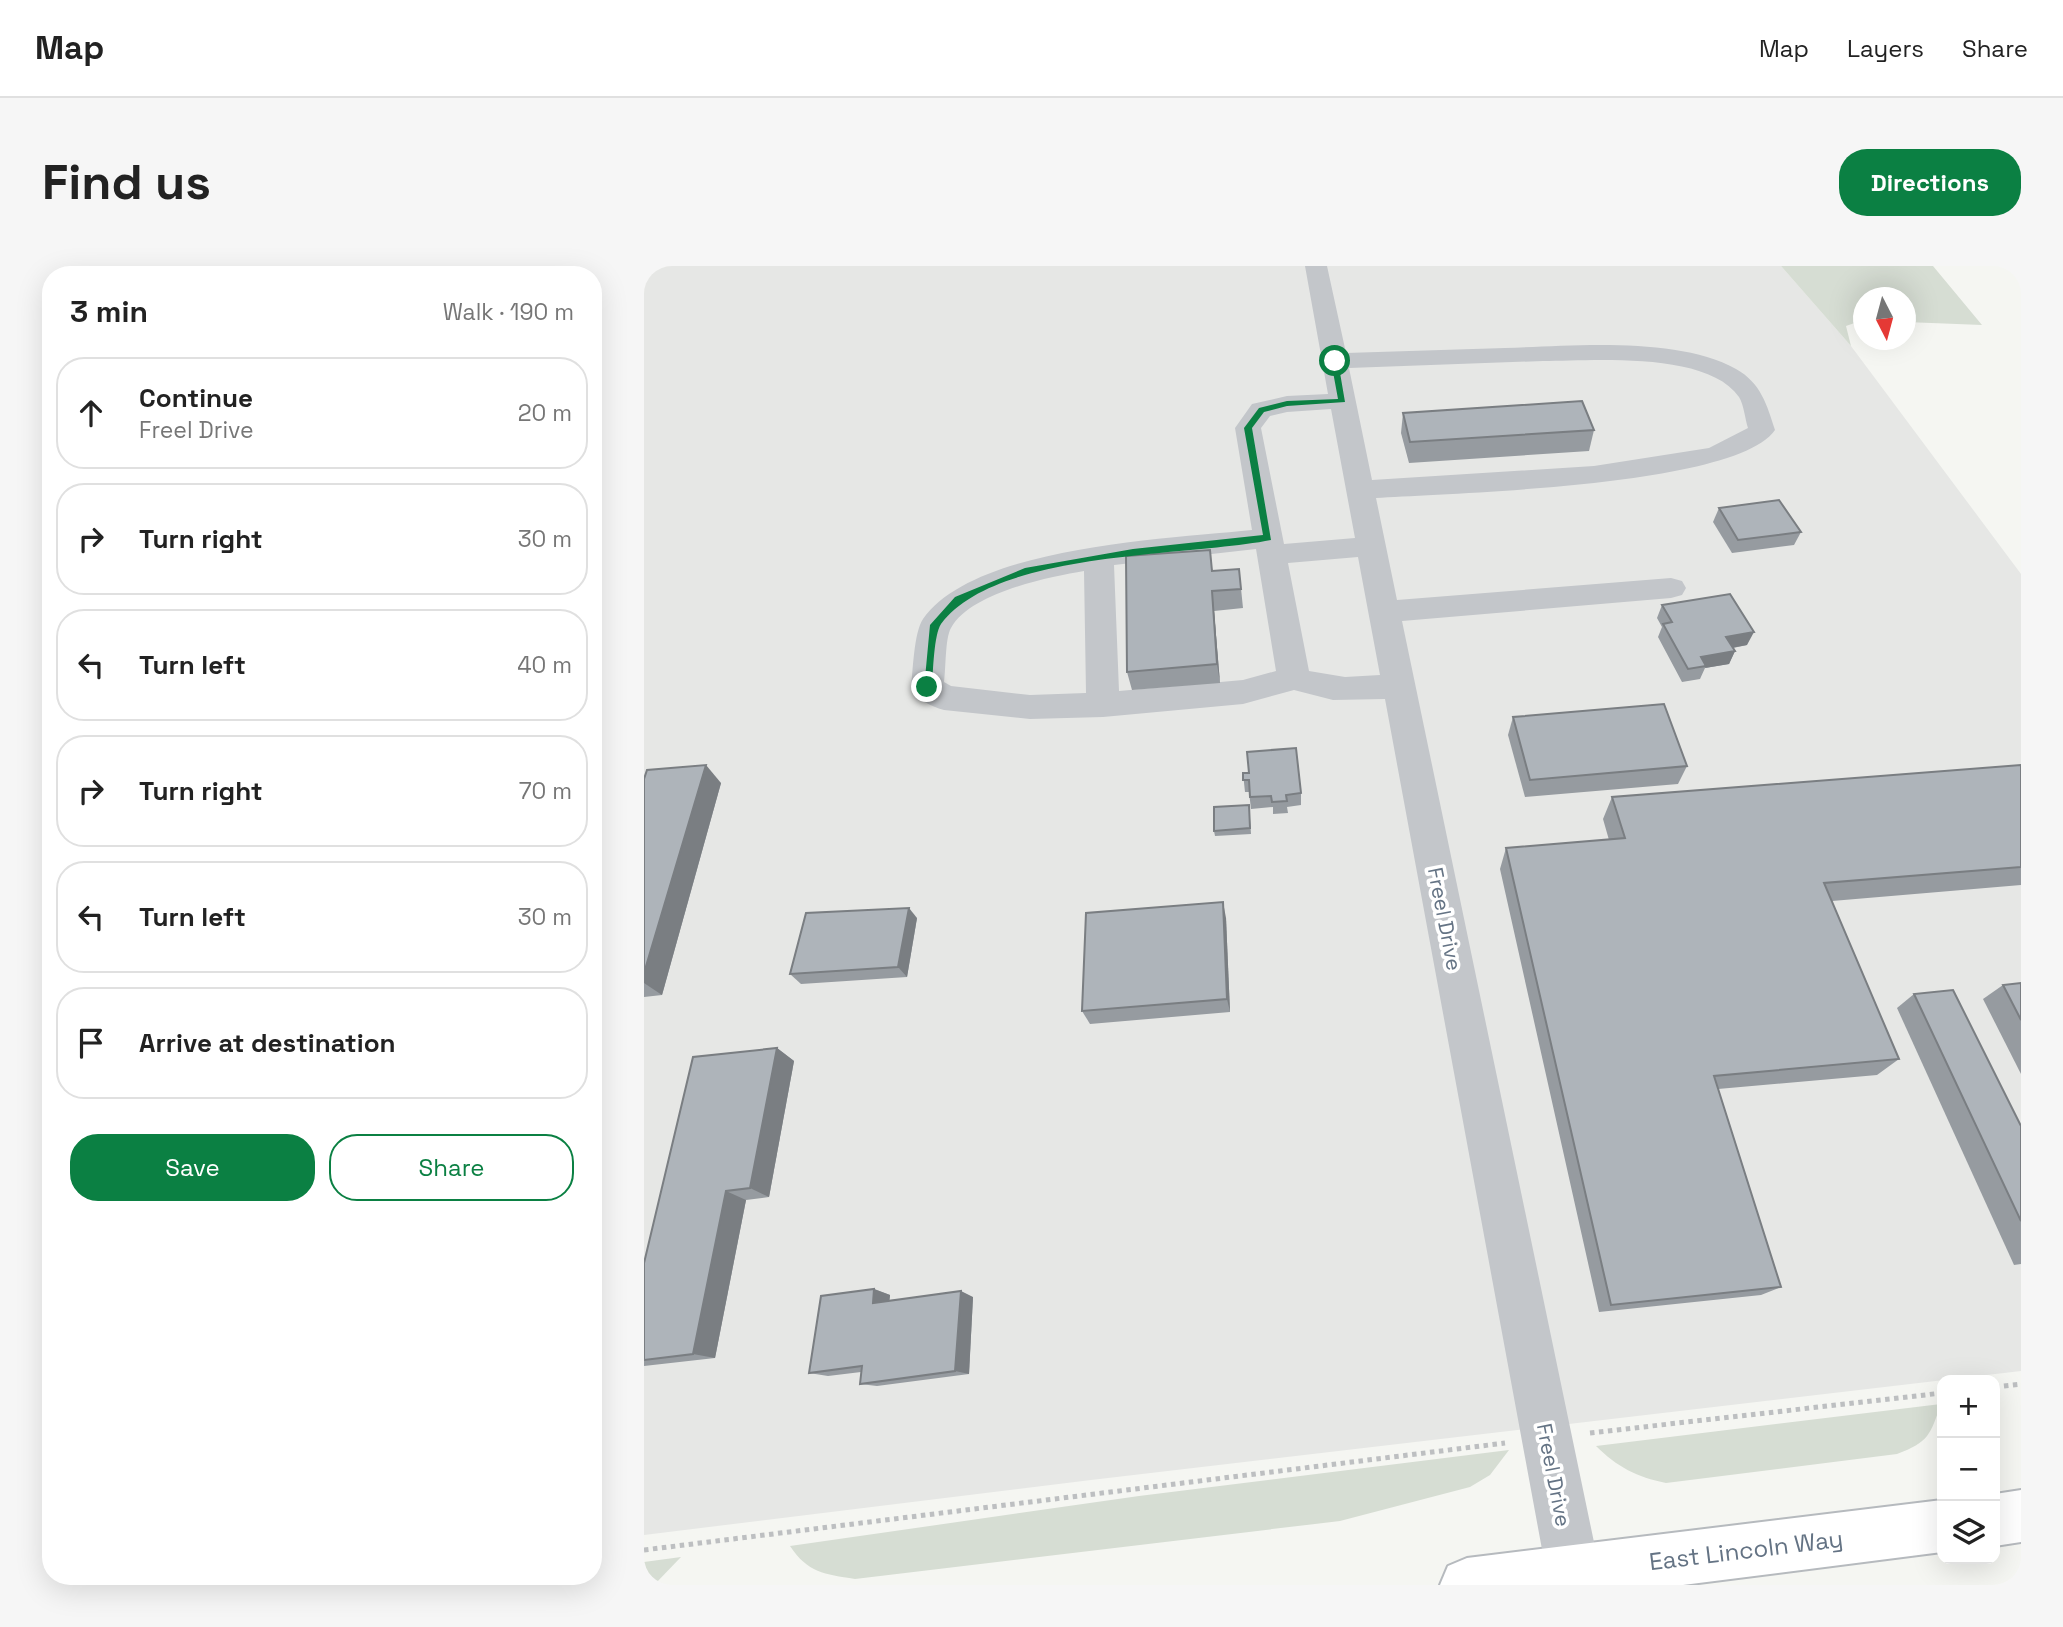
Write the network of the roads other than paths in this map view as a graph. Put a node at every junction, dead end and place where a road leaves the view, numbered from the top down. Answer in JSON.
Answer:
{"nodes":[{"id":1,"x":1316,"y":266,"type":"edge"},
{"id":2,"x":1335,"y":361,"type":"junction"},
{"id":3,"x":1342,"y":401,"type":"junction"},
{"id":4,"x":1360,"y":490,"type":"junction"},
{"id":5,"x":1269,"y":546,"type":"junction"},
{"id":6,"x":1371,"y":546,"type":"junction"},
{"id":7,"x":1099,"y":558,"type":"junction"},
{"id":8,"x":1671,"y":588,"type":"dead end"},
{"id":9,"x":1384,"y":612,"type":"junction"},
{"id":10,"x":1294,"y":678,"type":"junction"},
{"id":11,"x":1398,"y":686,"type":"junction"},
{"id":12,"x":1103,"y":705,"type":"junction"},
{"id":13,"x":2021,"y":1516,"type":"edge"},
{"id":14,"x":2000,"y":1519,"type":"edge"},
{"id":15,"x":1937,"y":1527,"type":"edge"},
{"id":16,"x":1573,"y":1571,"type":"junction"},
{"id":17,"x":1467,"y":1585,"type":"edge"}],
"edges":[{"from":1,"to":2,"type":"street","name":"Freel Drive"},
{"from":2,"to":3,"type":"street","name":"Freel Drive"},
{"from":2,"to":4,"type":"street"},
{"from":3,"to":4,"type":"street","name":"Freel Drive"},
{"from":3,"to":5,"type":"street"},
{"from":4,"to":6,"type":"street","name":"Freel Drive"},
{"from":5,"to":6,"type":"street"},
{"from":5,"to":7,"type":"street"},
{"from":5,"to":10,"type":"street"},
{"from":6,"to":9,"type":"street","name":"Freel Drive"},
{"from":7,"to":12,"type":"street"},
{"from":7,"to":12,"type":"street"},
{"from":8,"to":9,"type":"street"},
{"from":9,"to":11,"type":"street","name":"Freel Drive"},
{"from":10,"to":11,"type":"street"},
{"from":10,"to":12,"type":"street"},
{"from":11,"to":16,"type":"street","name":"Freel Drive"},
{"from":13,"to":14,"type":"main road"},
{"from":15,"to":16,"type":"main road","name":"East Lincoln Way"},
{"from":16,"to":17,"type":"main road","name":"East Lincoln Way"}]}
